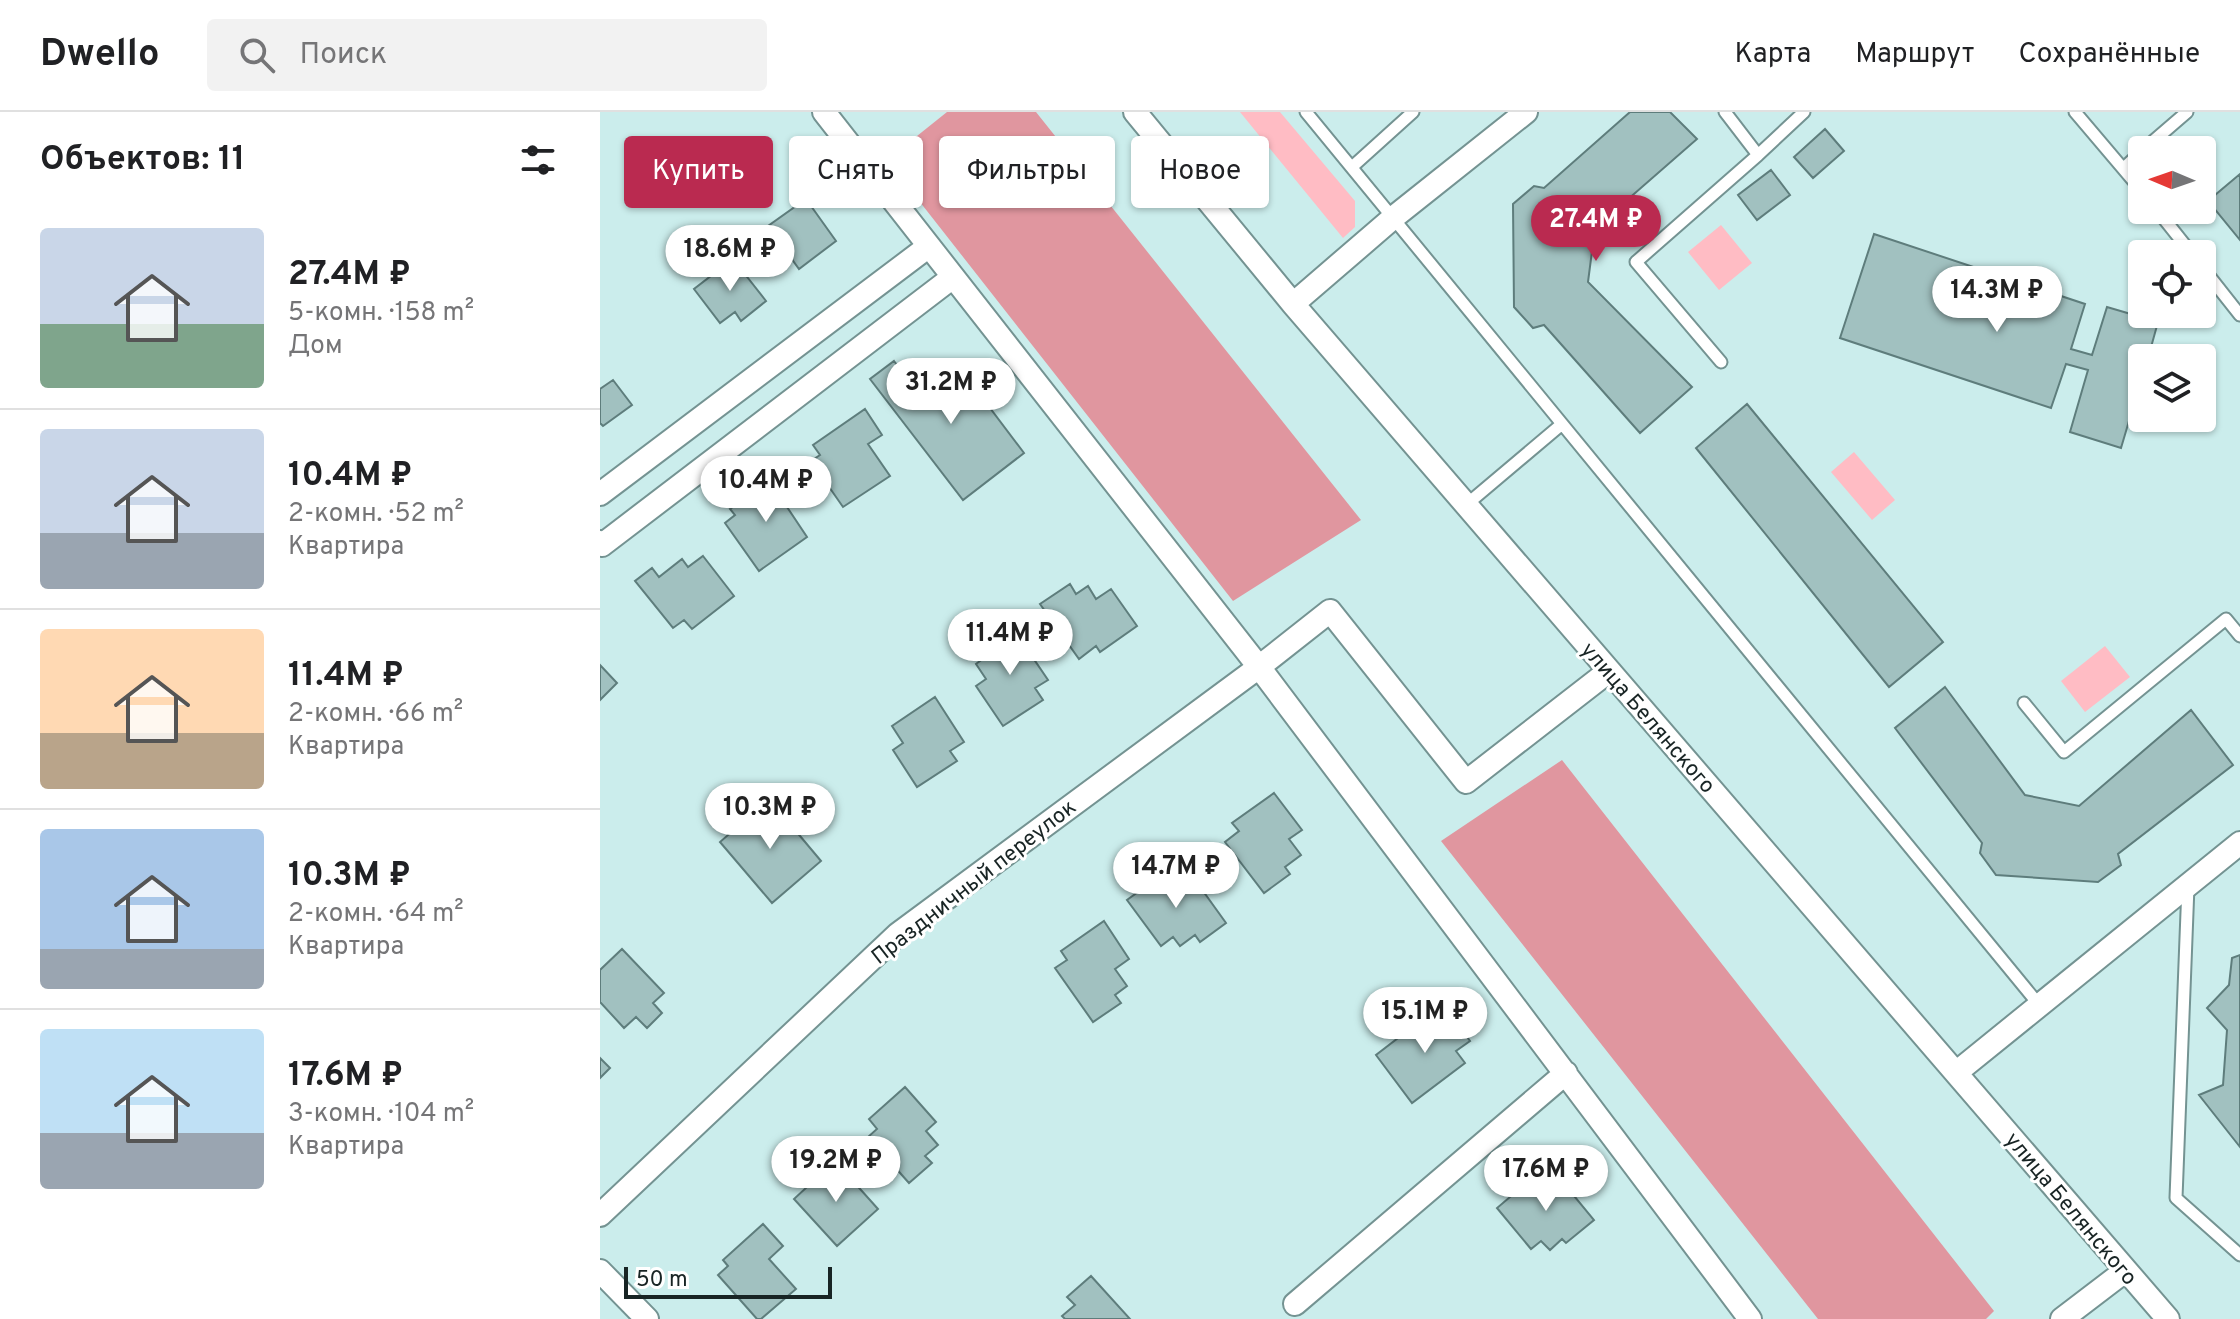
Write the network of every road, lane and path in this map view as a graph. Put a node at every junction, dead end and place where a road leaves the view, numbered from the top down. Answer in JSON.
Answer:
{"nodes":[{"id":1,"x":824,"y":112,"type":"edge"},
{"id":2,"x":1135,"y":112,"type":"edge"},
{"id":3,"x":1306,"y":112,"type":"edge"},
{"id":4,"x":1413,"y":112,"type":"edge"},
{"id":5,"x":1526,"y":112,"type":"edge"},
{"id":6,"x":1725,"y":112,"type":"edge"},
{"id":7,"x":1804,"y":112,"type":"edge"},
{"id":8,"x":2075,"y":112,"type":"edge"},
{"id":9,"x":2187,"y":112,"type":"edge"},
{"id":10,"x":2160,"y":136,"type":"edge"},
{"id":11,"x":1758,"y":155,"type":"junction"},
{"id":12,"x":2128,"y":164,"type":"edge"},
{"id":13,"x":1352,"y":167,"type":"junction"},
{"id":14,"x":2124,"y":168,"type":"junction"},
{"id":15,"x":2128,"y":173,"type":"edge"},
{"id":16,"x":1394,"y":217,"type":"junction"},
{"id":17,"x":2168,"y":224,"type":"edge"},
{"id":18,"x":2181,"y":240,"type":"edge"},
{"id":19,"x":929,"y":246,"type":"junction"},
{"id":20,"x":953,"y":277,"type":"junction"},
{"id":21,"x":2216,"y":285,"type":"edge"},
{"id":22,"x":1293,"y":304,"type":"junction"},
{"id":23,"x":2240,"y":315,"type":"edge"},
{"id":24,"x":1721,"y":362,"type":"dead end"},
{"id":25,"x":1562,"y":424,"type":"junction"},
{"id":26,"x":600,"y":494,"type":"edge"},
{"id":27,"x":1466,"y":505,"type":"junction"},
{"id":28,"x":600,"y":542,"type":"edge"},
{"id":29,"x":2240,"y":636,"type":"edge"},
{"id":30,"x":1259,"y":667,"type":"junction"},
{"id":31,"x":1609,"y":671,"type":"junction"},
{"id":32,"x":2024,"y":703,"type":"dead end"},
{"id":33,"x":2240,"y":843,"type":"edge"},
{"id":34,"x":2188,"y":886,"type":"junction"},
{"id":35,"x":2040,"y":1006,"type":"junction"},
{"id":36,"x":1957,"y":1072,"type":"junction"},
{"id":37,"x":1566,"y":1073,"type":"junction"},
{"id":38,"x":600,"y":1215,"type":"edge"},
{"id":39,"x":2240,"y":1255,"type":"edge"},
{"id":40,"x":600,"y":1271,"type":"edge"},
{"id":41,"x":2125,"y":1271,"type":"junction"},
{"id":42,"x":1295,"y":1304,"type":"dead end"},
{"id":43,"x":647,"y":1319,"type":"edge"},
{"id":44,"x":1750,"y":1319,"type":"edge"},
{"id":45,"x":2062,"y":1319,"type":"edge"},
{"id":46,"x":2168,"y":1319,"type":"edge"}],
"edges":[{"from":1,"to":19,"type":"street"},
{"from":2,"to":22,"type":"street","name":"улица Белянского"},
{"from":3,"to":13,"type":"lane"},
{"from":4,"to":13,"type":"lane"},
{"from":5,"to":16,"type":"street"},
{"from":6,"to":11,"type":"lane"},
{"from":7,"to":11,"type":"lane"},
{"from":8,"to":14,"type":"lane"},
{"from":9,"to":10,"type":"lane"},
{"from":11,"to":24,"type":"lane"},
{"from":12,"to":14,"type":"lane"},
{"from":13,"to":16,"type":"lane"},
{"from":14,"to":15,"type":"lane"},
{"from":16,"to":22,"type":"street"},
{"from":16,"to":25,"type":"lane"},
{"from":17,"to":18,"type":"lane"},
{"from":19,"to":20,"type":"street"},
{"from":19,"to":26,"type":"street"},
{"from":20,"to":28,"type":"street"},
{"from":20,"to":30,"type":"street"},
{"from":21,"to":23,"type":"lane"},
{"from":22,"to":27,"type":"street","name":"улица Белянского"},
{"from":25,"to":27,"type":"lane"},
{"from":25,"to":35,"type":"lane"},
{"from":27,"to":31,"type":"street","name":"улица Белянского"},
{"from":29,"to":32,"type":"lane"},
{"from":30,"to":31,"type":"street","name":"Праздничный переулок"},
{"from":30,"to":37,"type":"street"},
{"from":30,"to":38,"type":"street","name":"Праздничный переулок"},
{"from":31,"to":36,"type":"street","name":"улица Белянского"},
{"from":33,"to":34,"type":"street"},
{"from":34,"to":35,"type":"street"},
{"from":34,"to":39,"type":"lane"},
{"from":35,"to":36,"type":"street"},
{"from":36,"to":41,"type":"street","name":"улица Белянского"},
{"from":37,"to":42,"type":"street"},
{"from":37,"to":44,"type":"street"},
{"from":40,"to":43,"type":"street"},
{"from":41,"to":45,"type":"street"},
{"from":41,"to":46,"type":"street","name":"улица Белянского"}]}
